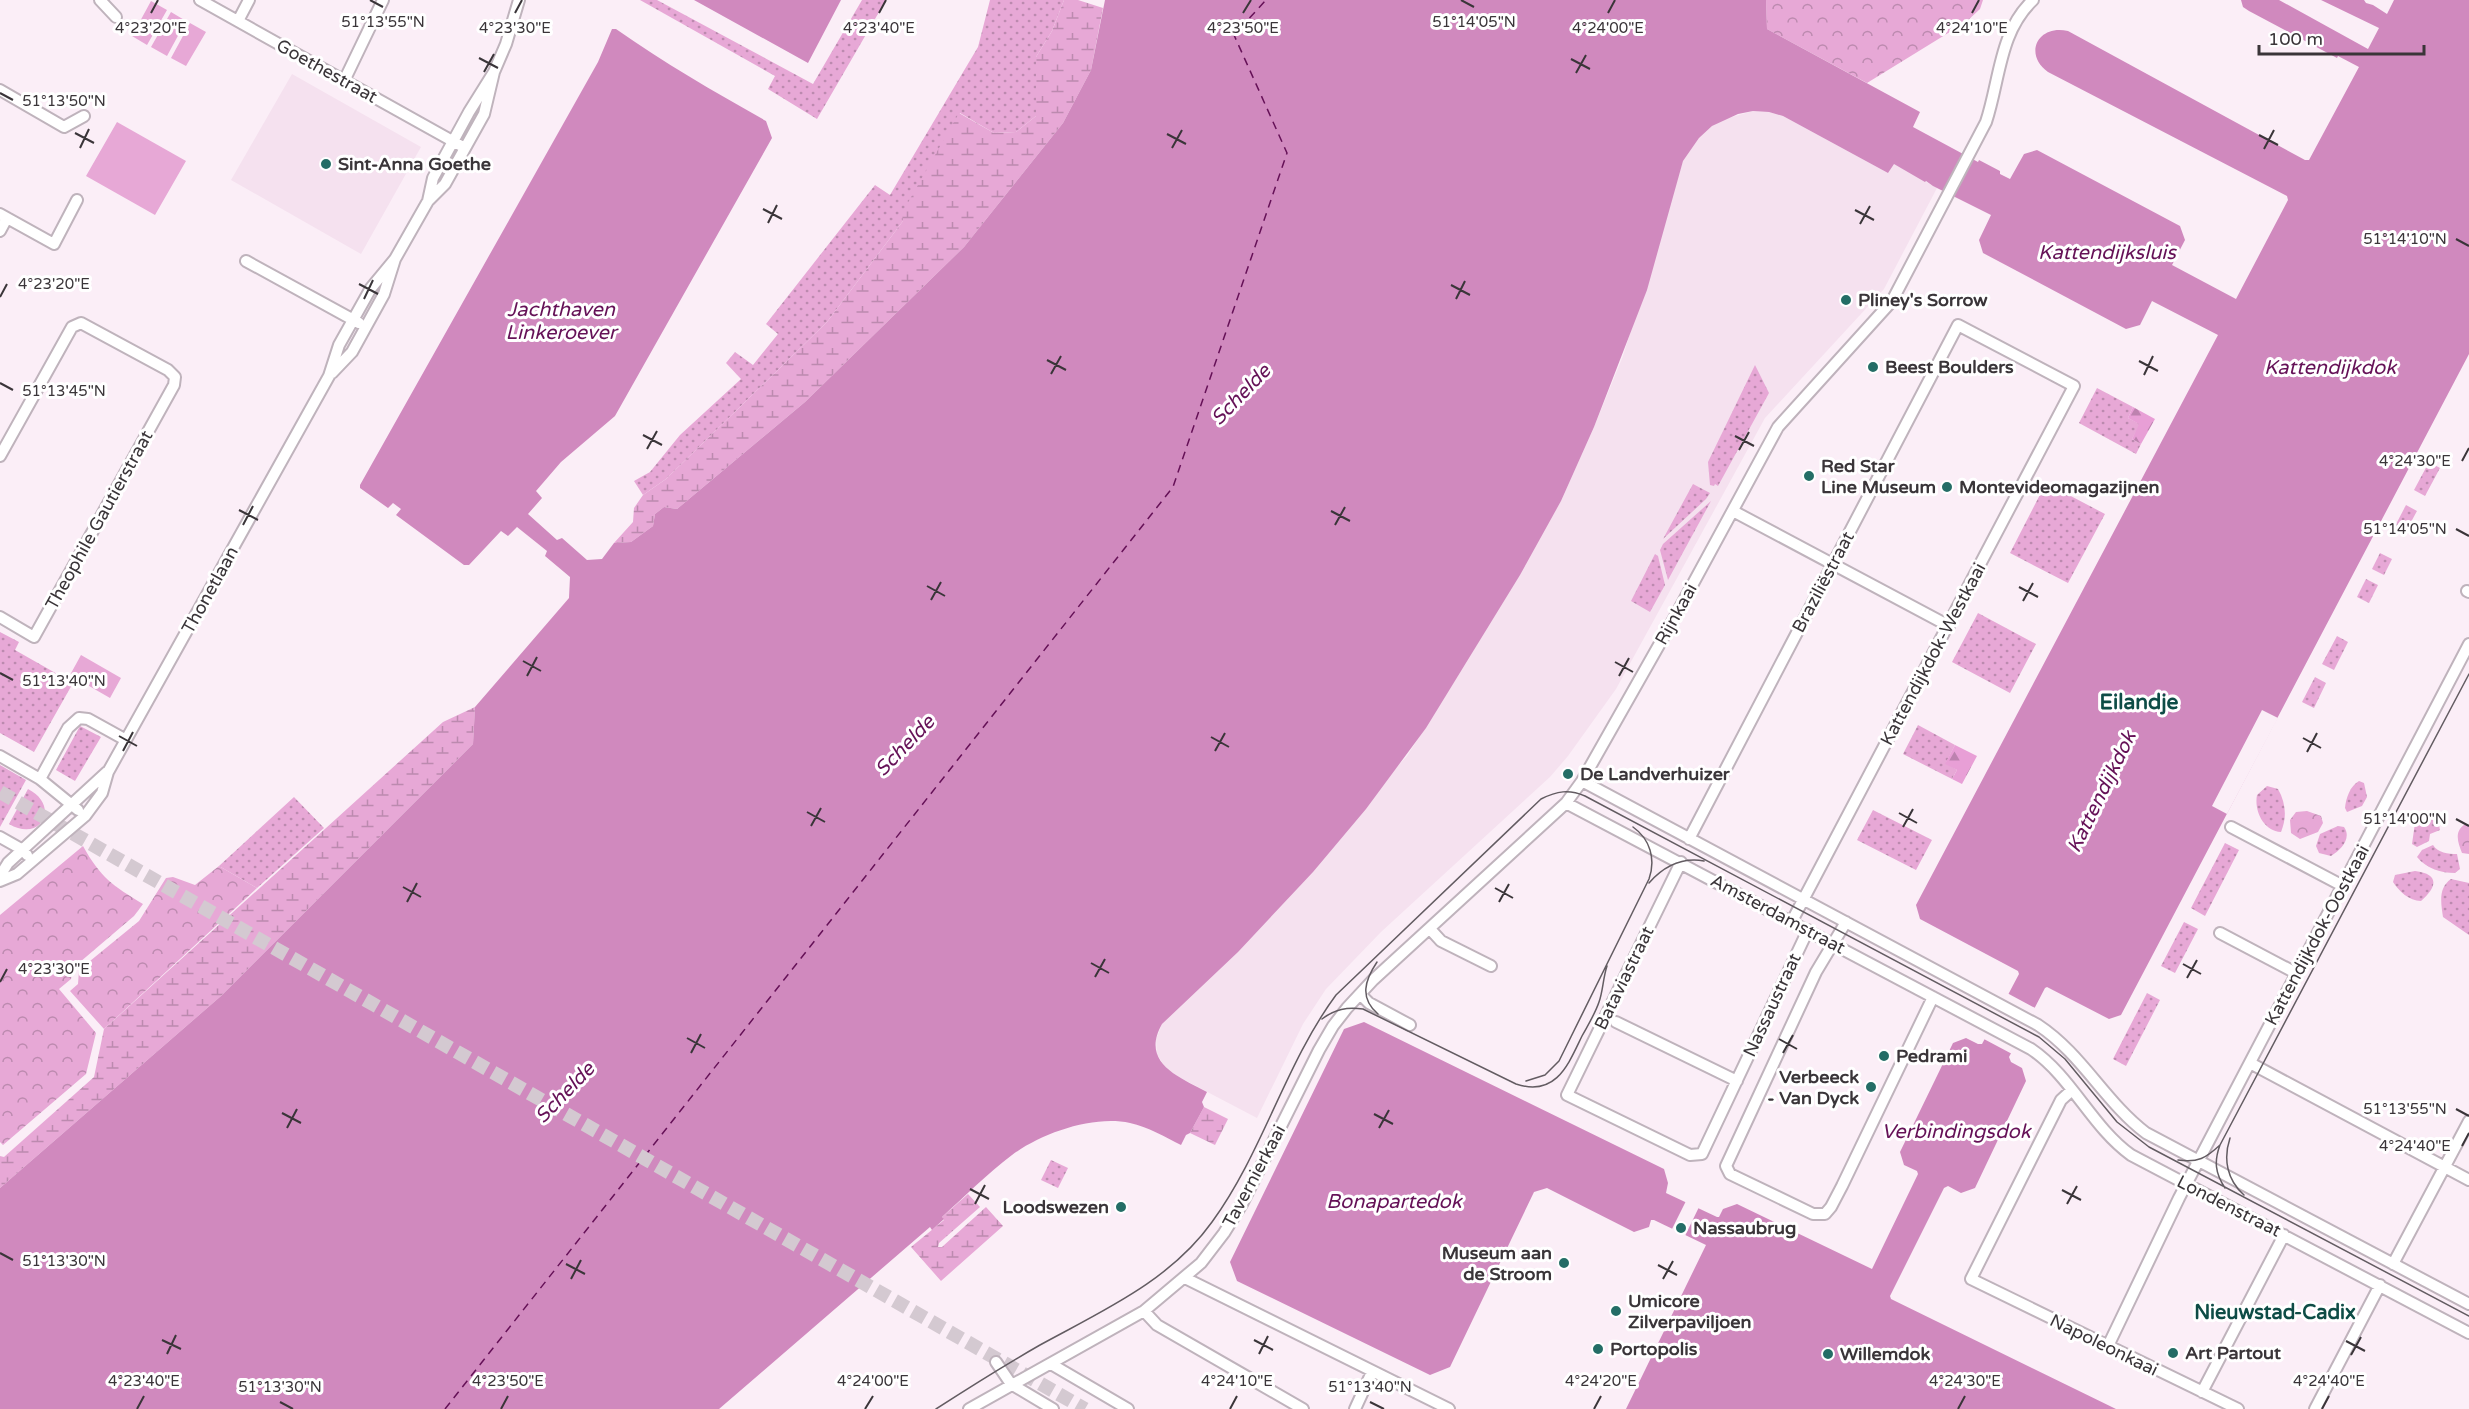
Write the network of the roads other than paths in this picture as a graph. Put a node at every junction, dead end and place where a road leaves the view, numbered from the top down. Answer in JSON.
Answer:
{"nodes":[{"id":1,"x":100,"y":0,"type":"edge"},
{"id":2,"x":200,"y":0,"type":"edge"},
{"id":3,"x":249,"y":0,"type":"edge"},
{"id":4,"x":383,"y":0,"type":"edge"},
{"id":5,"x":519,"y":0,"type":"edge"},
{"id":6,"x":2033,"y":0,"type":"edge"},
{"id":7,"x":116,"y":17,"type":"dead end"},
{"id":8,"x":238,"y":21,"type":"junction"},
{"id":9,"x":494,"y":72,"type":"junction"},
{"id":10,"x":344,"y":81,"type":"junction"},
{"id":11,"x":0,"y":90,"type":"edge"},
{"id":12,"x":84,"y":116,"type":"dead end"},
{"id":13,"x":453,"y":142,"type":"junction"},
{"id":14,"x":465,"y":148,"type":"junction"},
{"id":15,"x":77,"y":200,"type":"dead end"},
{"id":16,"x":428,"y":201,"type":"junction"},
{"id":17,"x":4,"y":216,"type":"edge"},
{"id":18,"x":0,"y":231,"type":"edge"},
{"id":19,"x":395,"y":260,"type":"junction"},
{"id":20,"x":246,"y":261,"type":"dead end"},
{"id":21,"x":353,"y":320,"type":"junction"},
{"id":22,"x":1958,"y":325,"type":"joint"},
{"id":23,"x":366,"y":327,"type":"junction"},
{"id":24,"x":330,"y":376,"type":"junction"},
{"id":25,"x":0,"y":456,"type":"edge"},
{"id":26,"x":1733,"y":511,"type":"junction"},
{"id":27,"x":1832,"y":565,"type":"junction"},
{"id":28,"x":0,"y":617,"type":"edge"},
{"id":29,"x":1949,"y":626,"type":"junction"},
{"id":30,"x":2469,"y":644,"type":"edge"},
{"id":31,"x":126,"y":740,"type":"junction"},
{"id":32,"x":0,"y":756,"type":"edge"},
{"id":33,"x":108,"y":772,"type":"junction"},
{"id":34,"x":40,"y":779,"type":"junction"},
{"id":35,"x":1582,"y":781,"type":"junction"},
{"id":36,"x":1566,"y":802,"type":"junction"},
{"id":37,"x":73,"y":805,"type":"junction"},
{"id":38,"x":85,"y":816,"type":"junction"},
{"id":39,"x":2231,"y":827,"type":"dead end"},
{"id":40,"x":0,"y":837,"type":"edge"},
{"id":41,"x":1689,"y":839,"type":"junction"},
{"id":42,"x":23,"y":850,"type":"junction"},
{"id":43,"x":32,"y":862,"type":"junction"},
{"id":44,"x":1681,"y":862,"type":"junction"},
{"id":45,"x":0,"y":879,"type":"edge"},
{"id":46,"x":2343,"y":886,"type":"junction"},
{"id":47,"x":1803,"y":900,"type":"junction"},
{"id":48,"x":1792,"y":921,"type":"junction"},
{"id":49,"x":1846,"y":922,"type":"junction"},
{"id":50,"x":1430,"y":929,"type":"junction"},
{"id":51,"x":1808,"y":930,"type":"junction"},
{"id":52,"x":2220,"y":933,"type":"dead end"},
{"id":53,"x":1833,"y":943,"type":"junction"},
{"id":54,"x":1491,"y":966,"type":"dead end"},
{"id":55,"x":2296,"y":973,"type":"junction"},
{"id":56,"x":1360,"y":994,"type":"junction"},
{"id":57,"x":1933,"y":996,"type":"junction"},
{"id":58,"x":2030,"y":1021,"type":"joint"},
{"id":59,"x":1616,"y":1022,"type":"dead end"},
{"id":60,"x":1410,"y":1024,"type":"dead end"},
{"id":61,"x":2018,"y":1042,"type":"joint"},
{"id":62,"x":2250,"y":1063,"type":"junction"},
{"id":63,"x":1737,"y":1081,"type":"junction"},
{"id":64,"x":2072,"y":1090,"type":"junction"},
{"id":65,"x":2469,"y":1121,"type":"edge"},
{"id":66,"x":1690,"y":1155,"type":"joint"},
{"id":67,"x":2198,"y":1161,"type":"junction"},
{"id":68,"x":2445,"y":1167,"type":"junction"},
{"id":69,"x":2469,"y":1180,"type":"edge"},
{"id":70,"x":2186,"y":1184,"type":"junction"},
{"id":71,"x":2284,"y":1235,"type":"junction"},
{"id":72,"x":2393,"y":1264,"type":"junction"},
{"id":73,"x":1185,"y":1278,"type":"junction"},
{"id":74,"x":2378,"y":1289,"type":"junction"},
{"id":75,"x":2469,"y":1304,"type":"edge"},
{"id":76,"x":1144,"y":1311,"type":"junction"},
{"id":77,"x":2469,"y":1333,"type":"edge"},
{"id":78,"x":2108,"y":1346,"type":"junction"},
{"id":79,"x":996,"y":1362,"type":"dead end"},
{"id":80,"x":1050,"y":1364,"type":"junction"},
{"id":81,"x":1372,"y":1372,"type":"junction"},
{"id":82,"x":1011,"y":1384,"type":"junction"},
{"id":83,"x":2202,"y":1392,"type":"junction"},
{"id":84,"x":969,"y":1409,"type":"edge"},
{"id":85,"x":1052,"y":1409,"type":"edge"},
{"id":86,"x":1128,"y":1409,"type":"edge"},
{"id":87,"x":1303,"y":1409,"type":"edge"},
{"id":88,"x":1355,"y":1409,"type":"edge"},
{"id":89,"x":1449,"y":1409,"type":"edge"},
{"id":90,"x":2238,"y":1409,"type":"edge"},
{"id":91,"x":2315,"y":1409,"type":"edge"}],
"edges":[{"from":1,"to":7,"type":"street"},
{"from":2,"to":8,"type":"street","name":"Goethestraat"},
{"from":3,"to":8,"type":"street"},
{"from":4,"to":10,"type":"street"},
{"from":5,"to":9,"type":"street","name":"Thonetlaan"},
{"from":6,"to":26,"type":"street","name":"Rijnkaai"},
{"from":8,"to":10,"type":"street","name":"Goethestraat"},
{"from":9,"to":13,"type":"street","name":"Thonetlaan"},
{"from":9,"to":14,"type":"street","name":"Thonetlaan"},
{"from":10,"to":13,"type":"street","name":"Goethestraat"},
{"from":11,"to":12,"type":"street"},
{"from":13,"to":14,"type":"street"},
{"from":13,"to":16,"type":"street","name":"Thonetlaan"},
{"from":14,"to":16,"type":"street","name":"Thonetlaan"},
{"from":15,"to":17,"type":"street"},
{"from":16,"to":19,"type":"street","name":"Thonetlaan"},
{"from":17,"to":18,"type":"street"},
{"from":19,"to":21,"type":"street","name":"Thonetlaan"},
{"from":19,"to":23,"type":"street","name":"Thonetlaan"},
{"from":20,"to":21,"type":"street"},
{"from":21,"to":23,"type":"street"},
{"from":21,"to":24,"type":"street","name":"Thonetlaan"},
{"from":22,"to":27,"type":"street","name":"Braziliëstraat"},
{"from":22,"to":29,"type":"street","name":"Kattendijkdok-Westkaai"},
{"from":23,"to":24,"type":"street","name":"Thonetlaan"},
{"from":24,"to":31,"type":"street","name":"Thonetlaan"},
{"from":25,"to":28,"type":"street","name":"Theophile Gautierstraat"},
{"from":26,"to":27,"type":"street"},
{"from":26,"to":35,"type":"street","name":"Rijnkaai"},
{"from":27,"to":29,"type":"street"},
{"from":27,"to":41,"type":"street","name":"Braziliëstraat"},
{"from":29,"to":47,"type":"street","name":"Kattendijkdok-Westkaai"},
{"from":30,"to":46,"type":"street","name":"Kattendijkdok-Oostkaai"},
{"from":31,"to":33,"type":"street","name":"Thonetlaan"},
{"from":31,"to":34,"type":"street"},
{"from":32,"to":34,"type":"street"},
{"from":33,"to":37,"type":"street","name":"Thonetlaan"},
{"from":33,"to":38,"type":"street","name":"Thonetlaan"},
{"from":34,"to":37,"type":"street"},
{"from":35,"to":36,"type":"street","name":"Rijnkaai"},
{"from":35,"to":41,"type":"street","name":"Amsterdamstraat"},
{"from":36,"to":44,"type":"street","name":"Amsterdamstraat"},
{"from":36,"to":50,"type":"street","name":"Rijnkaai"},
{"from":37,"to":38,"type":"street"},
{"from":37,"to":42,"type":"street","name":"Thonetlaan"},
{"from":38,"to":43,"type":"street","name":"Thonetlaan"},
{"from":39,"to":46,"type":"street"},
{"from":40,"to":42,"type":"street"},
{"from":41,"to":47,"type":"street","name":"Amsterdamstraat"},
{"from":42,"to":43,"type":"street"},
{"from":42,"to":45,"type":"street","name":"Thonetlaan"},
{"from":43,"to":45,"type":"street","name":"Thonetlaan"},
{"from":44,"to":48,"type":"street","name":"Amsterdamstraat"},
{"from":44,"to":66,"type":"street","name":"Bataviastraat"},
{"from":46,"to":55,"type":"street","name":"Kattendijkdok-Oostkaai"},
{"from":47,"to":48,"type":"street","name":"Kattendijkdok-Westkaai"},
{"from":47,"to":49,"type":"street","name":"Amsterdamstraat"},
{"from":48,"to":51,"type":"street","name":"Amsterdamstraat"},
{"from":49,"to":53,"type":"street","name":"Nassaustraat"},
{"from":49,"to":58,"type":"street","name":"Amsterdamstraat"},
{"from":50,"to":54,"type":"street"},
{"from":50,"to":56,"type":"street","name":"Rijnkaai"},
{"from":51,"to":53,"type":"street","name":"Amsterdamstraat"},
{"from":51,"to":63,"type":"street","name":"Nassaustraat"},
{"from":52,"to":55,"type":"street"},
{"from":53,"to":57,"type":"street","name":"Amsterdamstraat"},
{"from":53,"to":57,"type":"street","name":"Nassaustraat"},
{"from":55,"to":62,"type":"street","name":"Kattendijkdok-Oostkaai"},
{"from":56,"to":60,"type":"street"},
{"from":56,"to":73,"type":"street","name":"Tavernierkaai"},
{"from":57,"to":61,"type":"street","name":"Amsterdamstraat"},
{"from":58,"to":67,"type":"street","name":"Londenstraat"},
{"from":59,"to":63,"type":"street"},
{"from":61,"to":64,"type":"street","name":"Londenstraat"},
{"from":62,"to":67,"type":"street","name":"Kattendijkdok-Oostkaai"},
{"from":62,"to":68,"type":"street"},
{"from":63,"to":66,"type":"street","name":"Nassaustraat"},
{"from":64,"to":70,"type":"street","name":"Londenstraat"},
{"from":64,"to":78,"type":"street","name":"Napoleonkaai"},
{"from":65,"to":68,"type":"street"},
{"from":67,"to":70,"type":"street","name":"Kattendijkdok-Oostkaai"},
{"from":67,"to":72,"type":"street","name":"Londenstraat"},
{"from":68,"to":69,"type":"street"},
{"from":68,"to":72,"type":"street"},
{"from":70,"to":71,"type":"street","name":"Londenstraat"},
{"from":70,"to":78,"type":"street","name":"Kattendijkdok-Oostkaai"},
{"from":71,"to":74,"type":"street","name":"Londenstraat"},
{"from":71,"to":83,"type":"street"},
{"from":72,"to":75,"type":"street","name":"Londenstraat"},
{"from":73,"to":76,"type":"street","name":"Tavernierkaai"},
{"from":73,"to":81,"type":"street"},
{"from":74,"to":77,"type":"street","name":"Londenstraat"},
{"from":74,"to":91,"type":"street"},
{"from":76,"to":80,"type":"street","name":"Tavernierkaai"},
{"from":76,"to":87,"type":"street"},
{"from":78,"to":83,"type":"street","name":"Napoleonkaai"},
{"from":79,"to":82,"type":"street"},
{"from":80,"to":82,"type":"street","name":"Tavernierkaai"},
{"from":80,"to":86,"type":"street"},
{"from":81,"to":88,"type":"street"},
{"from":81,"to":89,"type":"street"},
{"from":82,"to":84,"type":"street","name":"Tavernierkaai"},
{"from":82,"to":85,"type":"street"},
{"from":83,"to":90,"type":"street","name":"Napoleonkaai"}]}
